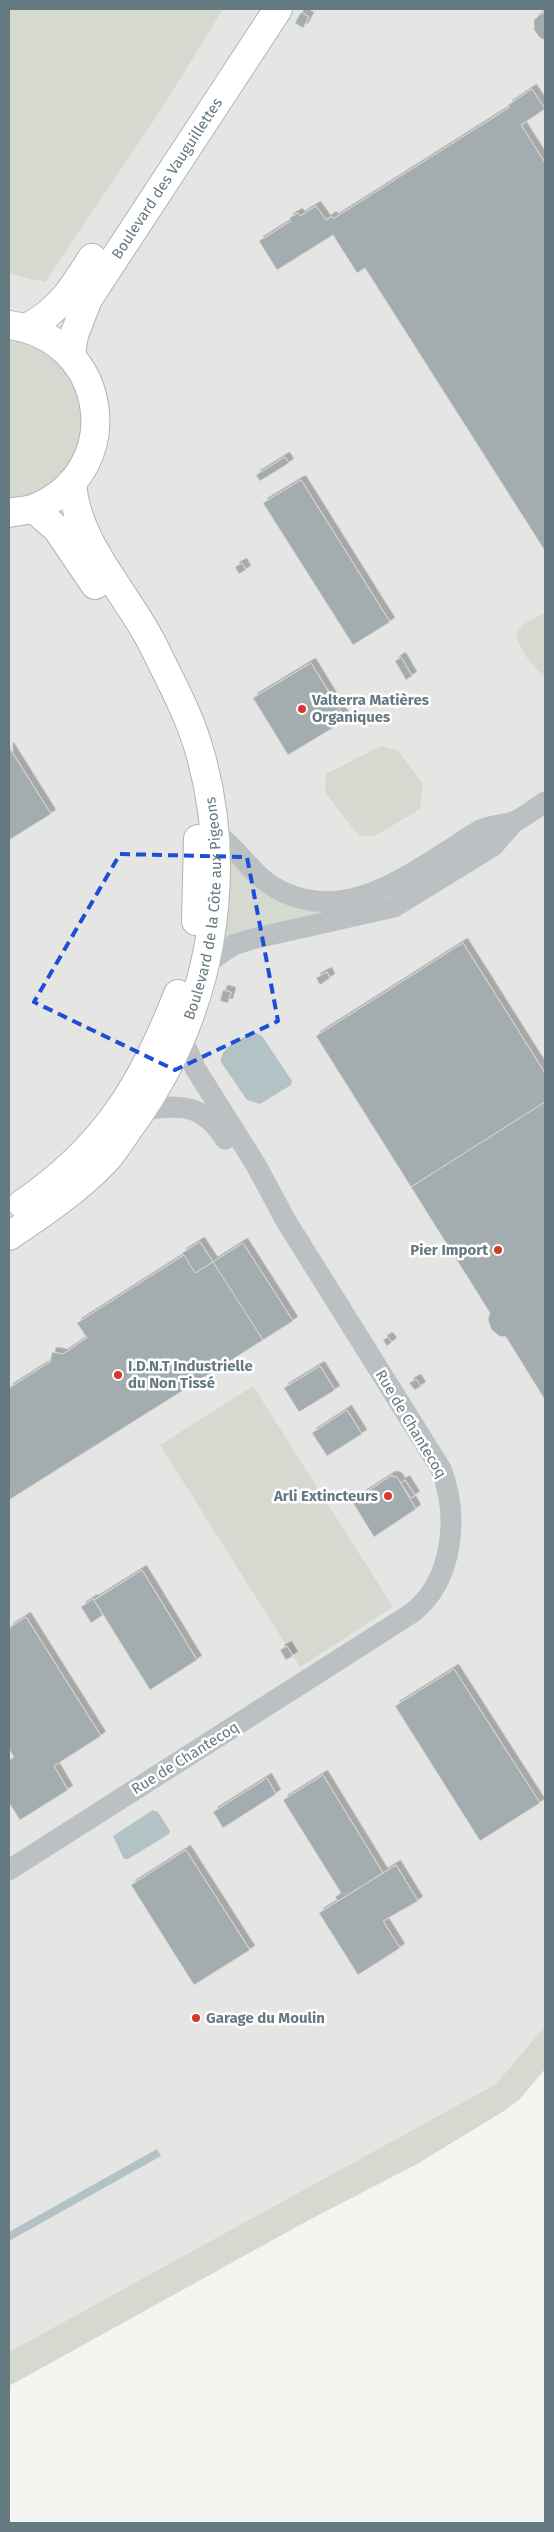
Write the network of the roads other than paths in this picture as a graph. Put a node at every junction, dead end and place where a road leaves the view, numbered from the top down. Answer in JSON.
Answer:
{"nodes":[{"id":1,"x":255,"y":9,"type":"edge"},
{"id":2,"x":278,"y":9,"type":"edge"},
{"id":3,"x":18,"y":326,"type":"edge"},
{"id":4,"x":71,"y":354,"type":"junction"},
{"id":5,"x":72,"y":482,"type":"junction"},
{"id":6,"x":21,"y":511,"type":"edge"},
{"id":7,"x":545,"y":802,"type":"edge"},
{"id":8,"x":514,"y":822,"type":"junction"},
{"id":9,"x":215,"y":833,"type":"junction"},
{"id":10,"x":206,"y":964,"type":"junction"},
{"id":11,"x":182,"y":1038,"type":"junction"},
{"id":12,"x":142,"y":1110,"type":"junction"},
{"id":13,"x":9,"y":1213,"type":"edge"},
{"id":14,"x":286,"y":1221,"type":"junction"},
{"id":15,"x":9,"y":1236,"type":"edge"},
{"id":16,"x":9,"y":1870,"type":"edge"}],
"edges":[{"from":1,"to":3,"type":"street","name":"Boulevard des Vauguillettes"},
{"from":2,"to":4,"type":"street","name":"Boulevard des Vauguillettes"},
{"from":3,"to":4,"type":"street"},
{"from":4,"to":5,"type":"street"},
{"from":5,"to":6,"type":"street"},
{"from":5,"to":9,"type":"street","name":"Boulevard de la Côte aux Pigeons"},
{"from":6,"to":13,"type":"street","name":"Boulevard de la Côte aux Pigeons"},
{"from":7,"to":8,"type":"street"},
{"from":8,"to":9,"type":"street"},
{"from":8,"to":10,"type":"street"},
{"from":9,"to":10,"type":"street","name":"Boulevard de la Côte aux Pigeons"},
{"from":10,"to":11,"type":"street","name":"Boulevard de la Côte aux Pigeons"},
{"from":11,"to":12,"type":"street","name":"Boulevard de la Côte aux Pigeons"},
{"from":11,"to":14,"type":"street","name":"Rue de Chantecoq"},
{"from":12,"to":14,"type":"street"},
{"from":12,"to":15,"type":"street","name":"Boulevard de la Côte aux Pigeons"},
{"from":14,"to":16,"type":"street","name":"Rue de Chantecoq"}]}
